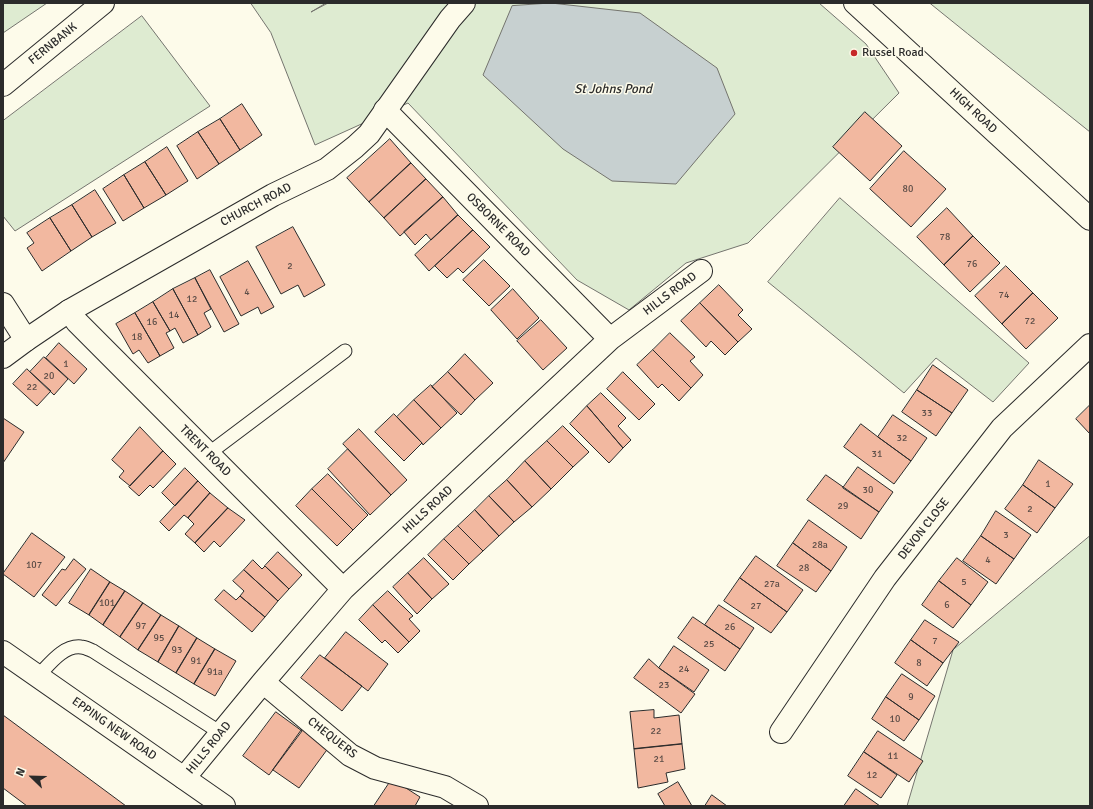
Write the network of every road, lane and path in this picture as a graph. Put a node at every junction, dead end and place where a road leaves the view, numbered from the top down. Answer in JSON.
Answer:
{"nodes":[{"id":1,"x":103,"y":3,"type":"edge"},
{"id":2,"x":464,"y":3,"type":"edge"},
{"id":3,"x":855,"y":3,"type":"edge"},
{"id":4,"x":3,"y":85,"type":"edge"},
{"id":5,"x":386,"y":110,"type":"junction"},
{"id":6,"x":1090,"y":219,"type":"edge"},
{"id":7,"x":701,"y":271,"type":"dead end"},
{"id":8,"x":3,"y":304,"type":"edge"},
{"id":9,"x":69,"y":311,"type":"junction"},
{"id":10,"x":610,"y":339,"type":"junction"},
{"id":11,"x":26,"y":340,"type":"junction"},
{"id":12,"x":1090,"y":345,"type":"edge"},
{"id":13,"x":345,"y":351,"type":"dead end"},
{"id":14,"x":3,"y":357,"type":"edge"},
{"id":15,"x":208,"y":454,"type":"junction"},
{"id":16,"x":343,"y":589,"type":"junction"},
{"id":17,"x":3,"y":652,"type":"edge"},
{"id":18,"x":38,"y":676,"type":"junction"},
{"id":19,"x":263,"y":682,"type":"junction"},
{"id":20,"x":221,"y":732,"type":"junction"},
{"id":21,"x":781,"y":732,"type":"dead end"},
{"id":22,"x":184,"y":778,"type":"junction"},
{"id":23,"x":224,"y":806,"type":"edge"},
{"id":24,"x":477,"y":806,"type":"edge"}],
"edges":[{"from":1,"to":4,"type":"street","name":"FERNBANK"},
{"from":2,"to":5,"type":"street","name":"CHURCH ROAD"},
{"from":3,"to":6,"type":"street","name":"HIGH ROAD"},
{"from":5,"to":9,"type":"street","name":"CHURCH ROAD"},
{"from":5,"to":10,"type":"street","name":"OSBORNE ROAD"},
{"from":7,"to":10,"type":"street","name":"HILLS ROAD"},
{"from":8,"to":11,"type":"street"},
{"from":9,"to":11,"type":"street","name":"CHURCH ROAD"},
{"from":9,"to":15,"type":"street","name":"TRENT ROAD"},
{"from":10,"to":16,"type":"street","name":"HILLS ROAD"},
{"from":11,"to":14,"type":"street","name":"CHURCH ROAD"},
{"from":12,"to":21,"type":"street","name":"DEVON CLOSE"},
{"from":13,"to":15,"type":"lane"},
{"from":15,"to":16,"type":"street","name":"TRENT ROAD"},
{"from":16,"to":19,"type":"street","name":"HILLS ROAD"},
{"from":17,"to":18,"type":"street","name":"EPPING NEW ROAD"},
{"from":18,"to":20,"type":"lane"},
{"from":18,"to":22,"type":"street","name":"EPPING NEW ROAD"},
{"from":19,"to":20,"type":"street","name":"HILLS ROAD"},
{"from":19,"to":24,"type":"street","name":"CHEQUERS"},
{"from":20,"to":22,"type":"street","name":"HILLS ROAD"},
{"from":22,"to":23,"type":"street","name":"EPPING NEW ROAD"}]}
